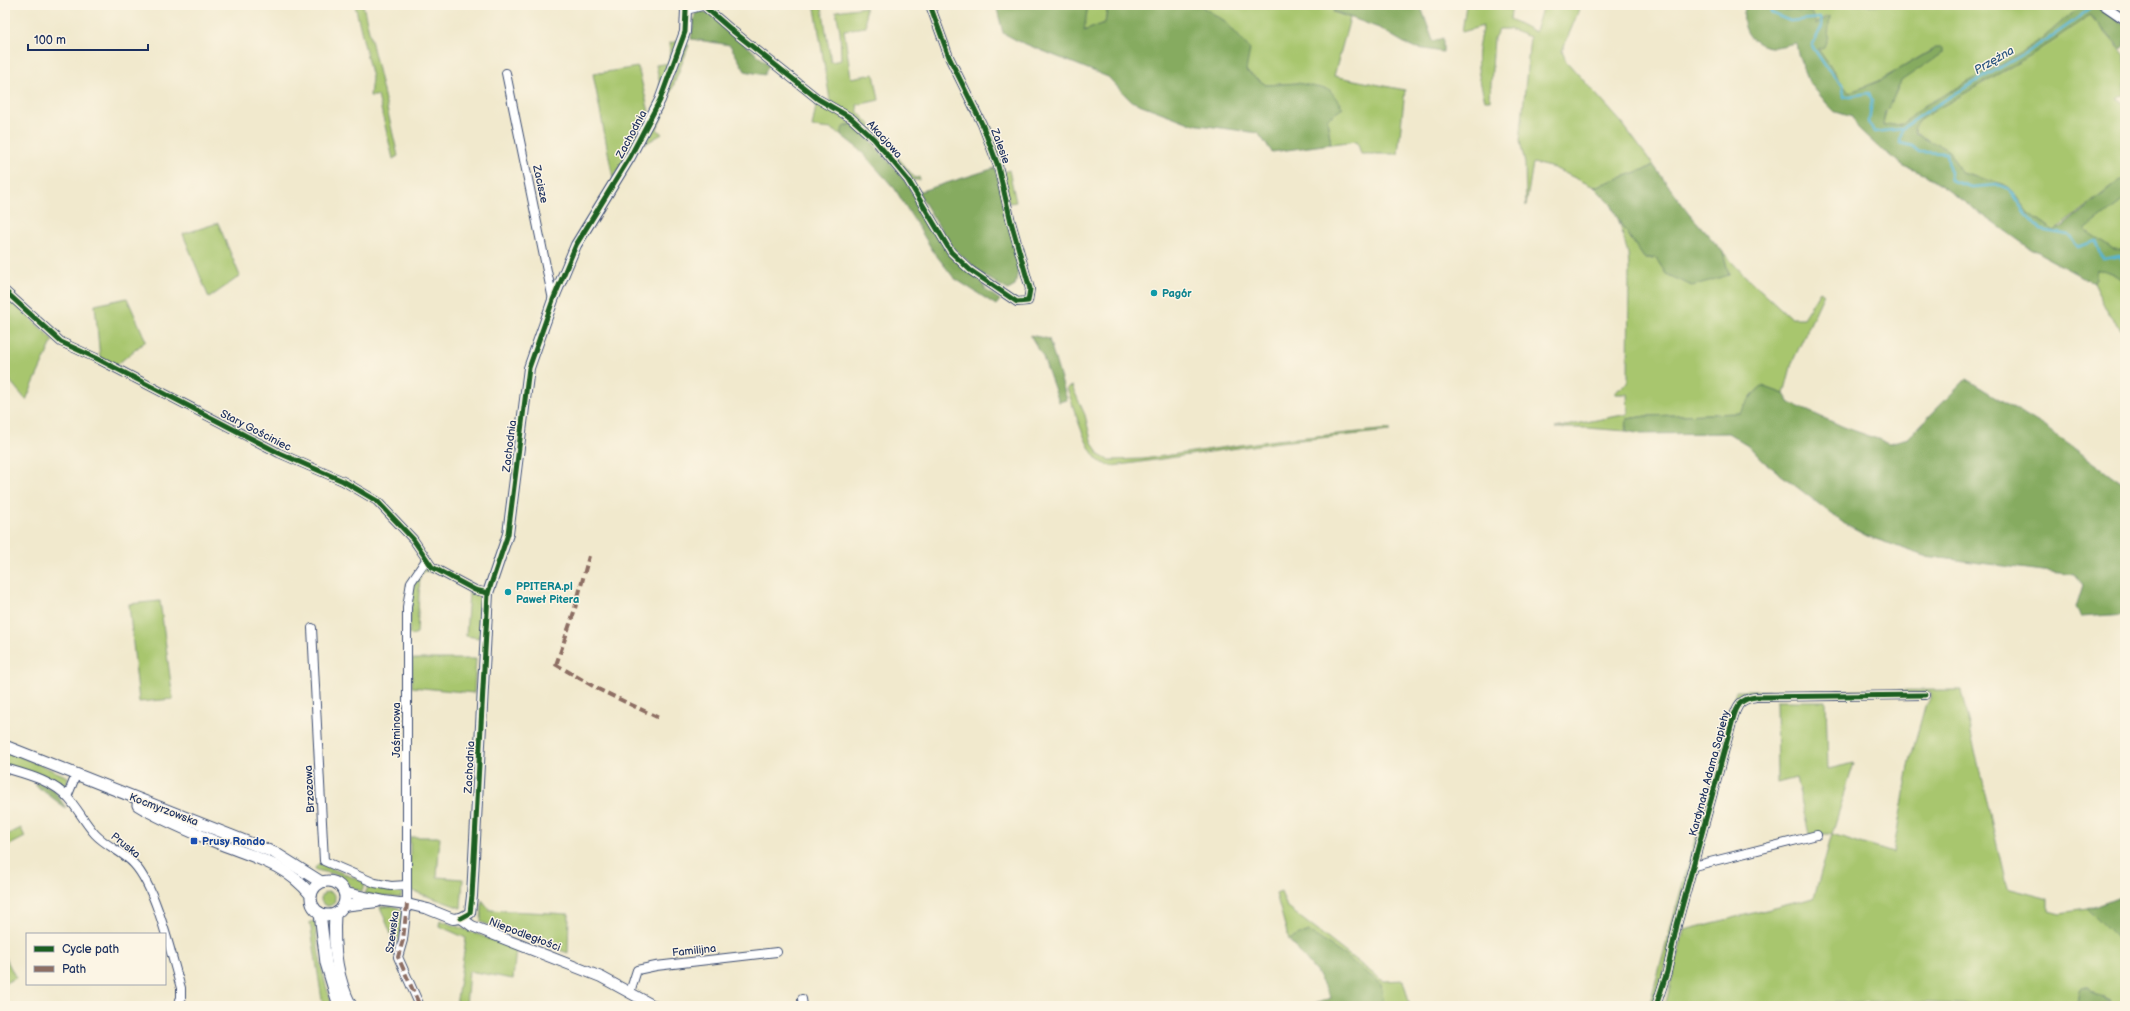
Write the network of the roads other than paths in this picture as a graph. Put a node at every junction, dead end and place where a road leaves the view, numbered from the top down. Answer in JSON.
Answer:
{"nodes":[{"id":1,"x":705,"y":5,"type":"edge"},
{"id":2,"x":930,"y":5,"type":"edge"},
{"id":3,"x":2103,"y":5,"type":"edge"},
{"id":4,"x":685,"y":7,"type":"edge"},
{"id":5,"x":2125,"y":20,"type":"edge"},
{"id":6,"x":506,"y":72,"type":"dead end"},
{"id":7,"x":5,"y":291,"type":"edge"},
{"id":8,"x":553,"y":300,"type":"junction"},
{"id":9,"x":1028,"y":301,"type":"joint"},
{"id":10,"x":426,"y":560,"type":"junction"},
{"id":11,"x":488,"y":593,"type":"junction"},
{"id":12,"x":312,"y":628,"type":"dead end"},
{"id":13,"x":1925,"y":695,"type":"dead end"},
{"id":14,"x":5,"y":746,"type":"edge"},
{"id":15,"x":5,"y":768,"type":"edge"},
{"id":16,"x":76,"y":775,"type":"junction"},
{"id":17,"x":113,"y":790,"type":"junction"},
{"id":18,"x":67,"y":797,"type":"junction"},
{"id":19,"x":1817,"y":835,"type":"dead end"},
{"id":20,"x":1694,"y":866,"type":"junction"},
{"id":21,"x":321,"y":882,"type":"junction"},
{"id":22,"x":407,"y":885,"type":"junction"},
{"id":23,"x":345,"y":893,"type":"junction"},
{"id":24,"x":311,"y":895,"type":"junction"},
{"id":25,"x":384,"y":902,"type":"junction"},
{"id":26,"x":407,"y":904,"type":"junction"},
{"id":27,"x":339,"y":910,"type":"junction"},
{"id":28,"x":320,"y":913,"type":"junction"},
{"id":29,"x":461,"y":918,"type":"junction"},
{"id":30,"x":165,"y":933,"type":"edge"},
{"id":31,"x":166,"y":937,"type":"edge"},
{"id":32,"x":777,"y":952,"type":"dead end"},
{"id":33,"x":630,"y":992,"type":"junction"},
{"id":34,"x":177,"y":1006,"type":"edge"},
{"id":35,"x":339,"y":1006,"type":"edge"},
{"id":36,"x":351,"y":1006,"type":"edge"},
{"id":37,"x":420,"y":1006,"type":"edge"},
{"id":38,"x":654,"y":1006,"type":"edge"},
{"id":39,"x":1656,"y":1006,"type":"edge"}],
"edges":[{"from":1,"to":4,"type":"street"},
{"from":1,"to":9,"type":"street","name":"Akacjowa"},
{"from":2,"to":9,"type":"street","name":"Zalesie"},
{"from":3,"to":5,"type":"street"},
{"from":4,"to":8,"type":"street","name":"Zachodnia"},
{"from":6,"to":8,"type":"street","name":"Zacisze"},
{"from":7,"to":10,"type":"street","name":"Stary Gościniec"},
{"from":8,"to":11,"type":"street","name":"Zachodnia"},
{"from":10,"to":11,"type":"street","name":"Stary Gościniec"},
{"from":10,"to":22,"type":"street","name":"Jaśminowa"},
{"from":11,"to":29,"type":"street","name":"Zachodnia"},
{"from":12,"to":22,"type":"street","name":"Brzozowa"},
{"from":13,"to":20,"type":"street","name":"Kardynała Adama Sapiehy"},
{"from":14,"to":16,"type":"main road","name":"Kocmyrzowska"},
{"from":15,"to":18,"type":"street","name":"Pruska"},
{"from":16,"to":17,"type":"main road","name":"Kocmyrzowska"},
{"from":16,"to":18,"type":"street"},
{"from":17,"to":21,"type":"main road","name":"Kocmyrzowska"},
{"from":17,"to":24,"type":"main road","name":"Kocmyrzowska"},
{"from":18,"to":30,"type":"street","name":"Pruska"},
{"from":19,"to":20,"type":"street"},
{"from":20,"to":39,"type":"street","name":"Kardynała Adama Sapiehy"},
{"from":21,"to":23,"type":"main road"},
{"from":21,"to":24,"type":"main road"},
{"from":22,"to":26,"type":"street","name":"Jaśminowa"},
{"from":23,"to":25,"type":"street","name":"Niepodległości"},
{"from":23,"to":27,"type":"main road"},
{"from":24,"to":28,"type":"main road"},
{"from":25,"to":26,"type":"street","name":"Niepodległości"},
{"from":25,"to":27,"type":"street","name":"Niepodległości"},
{"from":26,"to":29,"type":"street","name":"Niepodległości"},
{"from":26,"to":37,"type":"street","name":"Szewska"},
{"from":27,"to":28,"type":"main road"},
{"from":27,"to":36,"type":"main road"},
{"from":28,"to":35,"type":"main road"},
{"from":29,"to":33,"type":"street","name":"Niepodległości"},
{"from":31,"to":34,"type":"street","name":"Pruska"},
{"from":32,"to":33,"type":"street","name":"Familijna"},
{"from":33,"to":38,"type":"street","name":"Niepodległości"}]}
